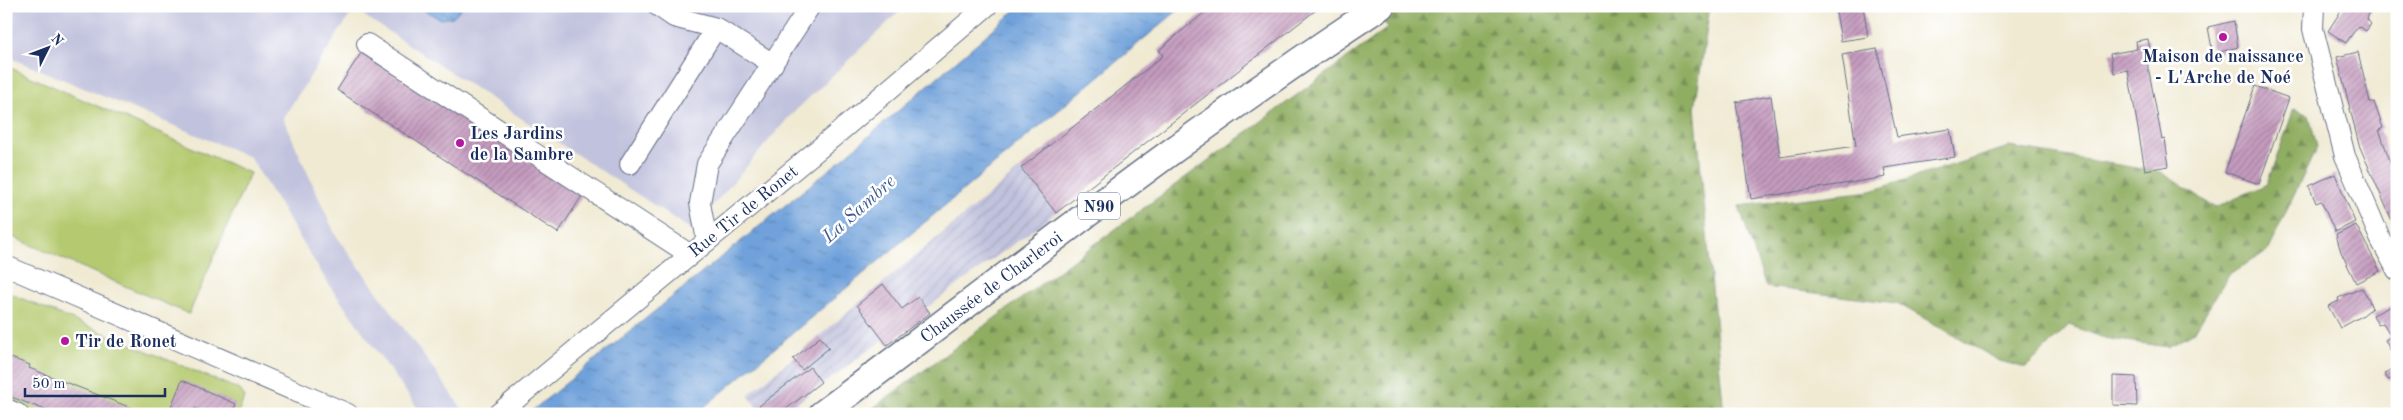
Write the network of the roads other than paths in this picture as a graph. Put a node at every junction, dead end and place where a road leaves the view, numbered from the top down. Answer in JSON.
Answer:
{"nodes":[{"id":1,"x":658,"y":6,"type":"edge"},
{"id":2,"x":810,"y":6,"type":"edge"},
{"id":3,"x":987,"y":6,"type":"edge"},
{"id":4,"x":1381,"y":6,"type":"edge"},
{"id":5,"x":2314,"y":6,"type":"edge"},
{"id":6,"x":716,"y":28,"type":"junction"},
{"id":7,"x":367,"y":44,"type":"dead end"},
{"id":8,"x":773,"y":64,"type":"junction"},
{"id":9,"x":630,"y":164,"type":"dead end"},
{"id":10,"x":708,"y":241,"type":"junction"},
{"id":11,"x":689,"y":254,"type":"junction"},
{"id":12,"x":6,"y":266,"type":"edge"},
{"id":13,"x":2397,"y":270,"type":"edge"},
{"id":14,"x":6,"y":409,"type":"edge"},
{"id":15,"x":18,"y":414,"type":"edge"},
{"id":16,"x":348,"y":414,"type":"edge"},
{"id":17,"x":498,"y":414,"type":"edge"},
{"id":18,"x":822,"y":414,"type":"edge"}],
"edges":[{"from":1,"to":6,"type":"street"},
{"from":2,"to":8,"type":"street"},
{"from":3,"to":10,"type":"street","name":"Rue Tir de Ronet"},
{"from":4,"to":18,"type":"main road","name":"Chaussée de Charleroi","number":"N90"},
{"from":5,"to":13,"type":"street"},
{"from":6,"to":8,"type":"street"},
{"from":6,"to":9,"type":"street"},
{"from":7,"to":11,"type":"street"},
{"from":8,"to":10,"type":"street"},
{"from":10,"to":11,"type":"street","name":"Rue Tir de Ronet"},
{"from":11,"to":17,"type":"street","name":"Rue Tir de Ronet"},
{"from":12,"to":16,"type":"street"},
{"from":14,"to":15,"type":"street"}]}
